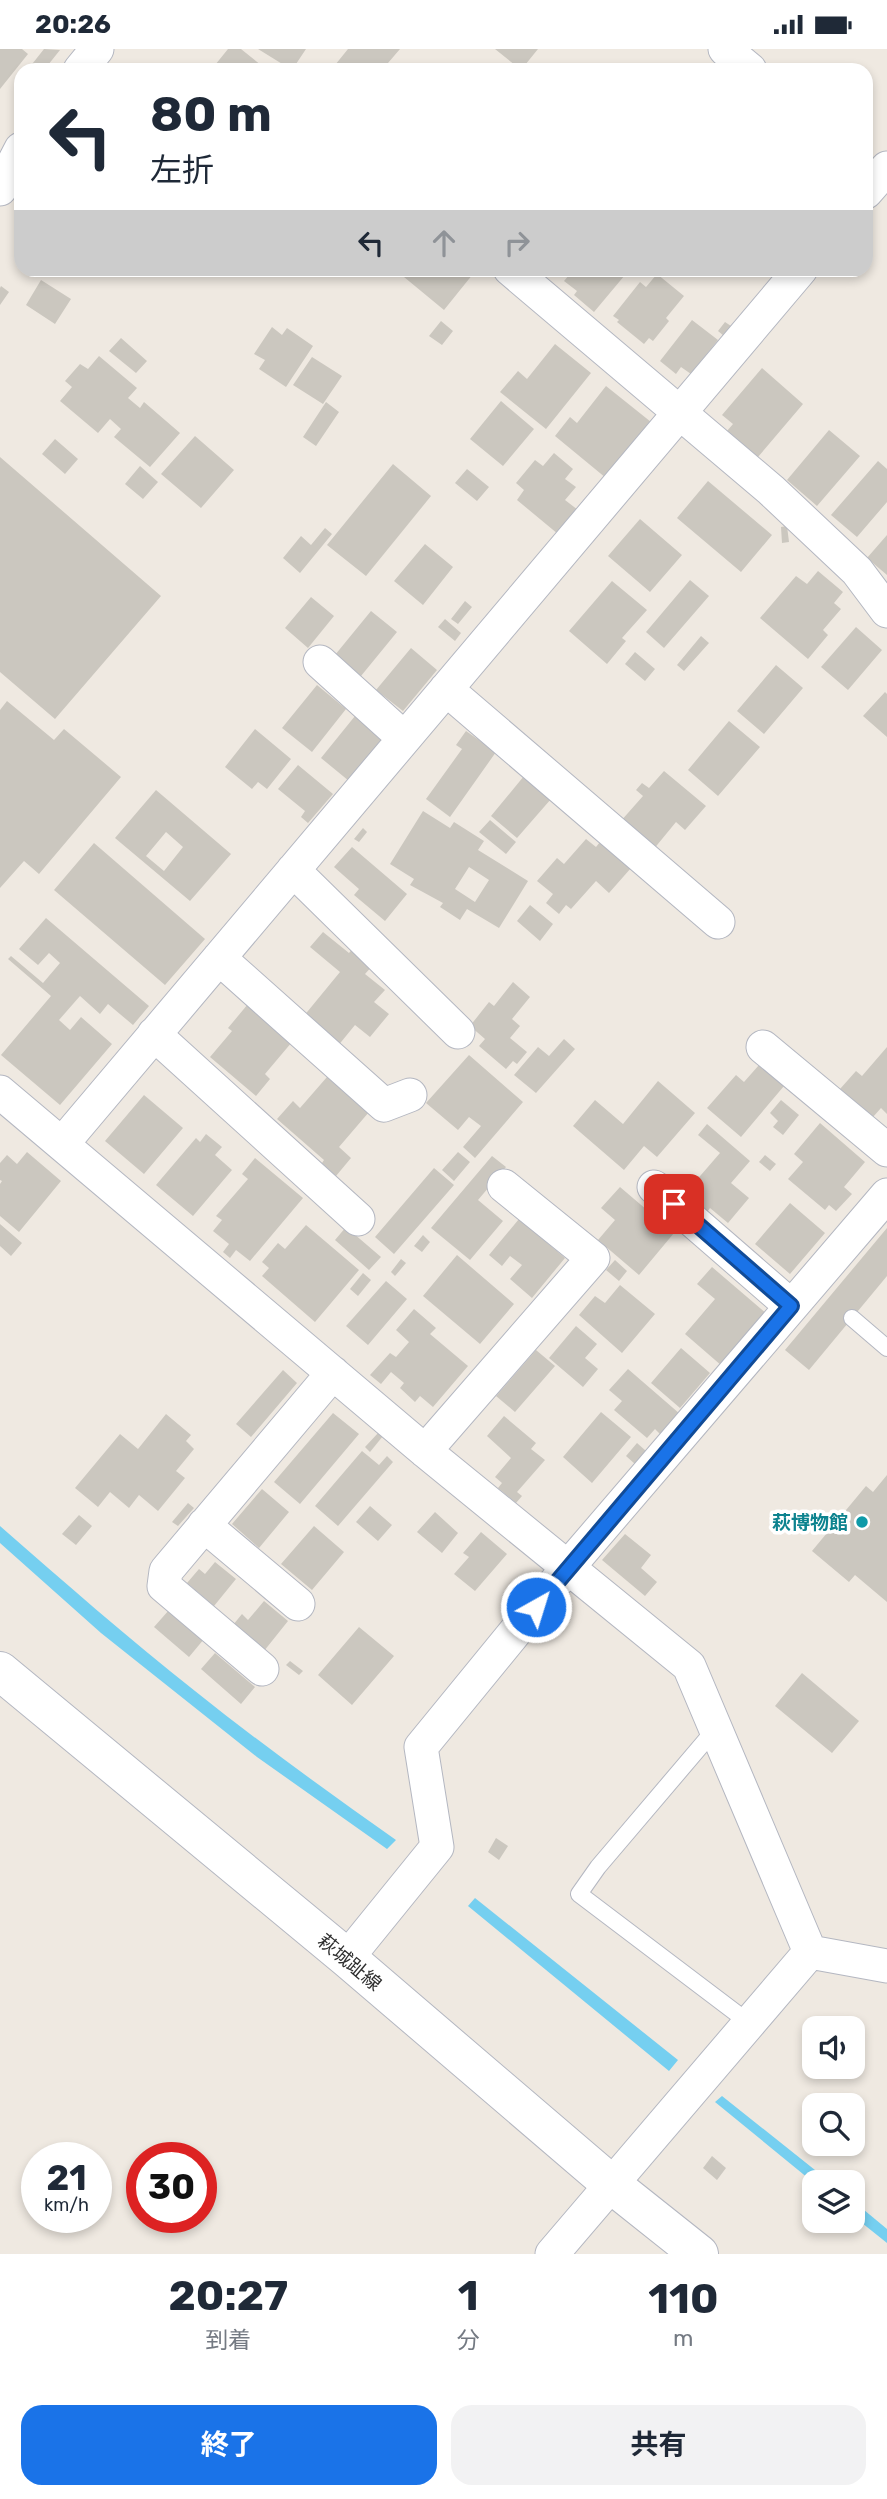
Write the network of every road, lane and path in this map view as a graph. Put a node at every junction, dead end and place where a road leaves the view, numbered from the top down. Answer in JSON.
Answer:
{"nodes":[{"id":1,"x":97,"y":49,"type":"edge"},
{"id":2,"x":725,"y":49,"type":"edge"},
{"id":3,"x":86,"y":63,"type":"edge"},
{"id":4,"x":742,"y":63,"type":"edge"},
{"id":5,"x":14,"y":162,"type":"edge"},
{"id":6,"x":0,"y":189,"type":"edge"},
{"id":7,"x":519,"y":277,"type":"edge"},
{"id":8,"x":794,"y":277,"type":"edge"},
{"id":9,"x":680,"y":413,"type":"junction"},
{"id":10,"x":887,"y":611,"type":"edge"},
{"id":11,"x":320,"y":662,"type":"dead end"},
{"id":12,"x":446,"y":689,"type":"junction"},
{"id":13,"x":404,"y":738,"type":"junction"},
{"id":14,"x":293,"y":870,"type":"junction"},
{"id":15,"x":719,"y":922,"type":"dead end"},
{"id":16,"x":219,"y":958,"type":"junction"},
{"id":17,"x":458,"y":1032,"type":"dead end"},
{"id":18,"x":154,"y":1034,"type":"junction"},
{"id":19,"x":763,"y":1047,"type":"dead end"},
{"id":20,"x":0,"y":1092,"type":"edge"},
{"id":21,"x":410,"y":1095,"type":"dead end"},
{"id":22,"x":62,"y":1143,"type":"junction"},
{"id":23,"x":887,"y":1150,"type":"edge"},
{"id":24,"x":504,"y":1186,"type":"dead end"},
{"id":25,"x":654,"y":1187,"type":"dead end"},
{"id":26,"x":887,"y":1195,"type":"edge"},
{"id":27,"x":358,"y":1219,"type":"dead end"},
{"id":28,"x":807,"y":1294,"type":"junction"},
{"id":29,"x":852,"y":1318,"type":"dead end"},
{"id":30,"x":887,"y":1348,"type":"edge"},
{"id":31,"x":333,"y":1373,"type":"junction"},
{"id":32,"x":425,"y":1451,"type":"junction"},
{"id":33,"x":204,"y":1525,"type":"junction"},
{"id":34,"x":569,"y":1566,"type":"junction"},
{"id":35,"x":298,"y":1604,"type":"dead end"},
{"id":36,"x":262,"y":1669,"type":"dead end"},
{"id":37,"x":0,"y":1671,"type":"edge"},
{"id":38,"x":717,"y":1727,"type":"junction"},
{"id":39,"x":810,"y":1952,"type":"junction"},
{"id":40,"x":347,"y":1958,"type":"junction"},
{"id":41,"x":887,"y":1966,"type":"edge"},
{"id":42,"x":748,"y":2022,"type":"junction"},
{"id":43,"x":611,"y":2184,"type":"junction"},
{"id":44,"x":552,"y":2254,"type":"edge"},
{"id":45,"x":699,"y":2254,"type":"edge"}],
"edges":[{"from":1,"to":3,"type":"street"},
{"from":2,"to":4,"type":"street"},
{"from":5,"to":6,"type":"street"},
{"from":7,"to":9,"type":"street"},
{"from":8,"to":9,"type":"street"},
{"from":9,"to":10,"type":"street"},
{"from":9,"to":12,"type":"street"},
{"from":11,"to":13,"type":"street"},
{"from":12,"to":13,"type":"street"},
{"from":12,"to":15,"type":"street"},
{"from":13,"to":14,"type":"street"},
{"from":14,"to":16,"type":"street"},
{"from":14,"to":17,"type":"street"},
{"from":16,"to":18,"type":"street"},
{"from":16,"to":21,"type":"street"},
{"from":18,"to":22,"type":"street"},
{"from":18,"to":27,"type":"street"},
{"from":19,"to":23,"type":"street"},
{"from":20,"to":22,"type":"street"},
{"from":22,"to":31,"type":"street"},
{"from":24,"to":32,"type":"street"},
{"from":25,"to":28,"type":"street"},
{"from":26,"to":28,"type":"street"},
{"from":28,"to":34,"type":"street"},
{"from":29,"to":30,"type":"lane"},
{"from":31,"to":32,"type":"street"},
{"from":31,"to":33,"type":"street"},
{"from":32,"to":34,"type":"street"},
{"from":33,"to":35,"type":"street"},
{"from":33,"to":36,"type":"street"},
{"from":34,"to":38,"type":"street"},
{"from":34,"to":40,"type":"street"},
{"from":37,"to":40,"type":"main road","name":"萩城趾線"},
{"from":38,"to":39,"type":"street"},
{"from":38,"to":42,"type":"lane"},
{"from":39,"to":41,"type":"street"},
{"from":39,"to":42,"type":"street"},
{"from":40,"to":43,"type":"main road","name":"萩城趾線"},
{"from":42,"to":43,"type":"street"},
{"from":43,"to":44,"type":"street"},
{"from":43,"to":45,"type":"main road","name":"萩城趾線"}]}
